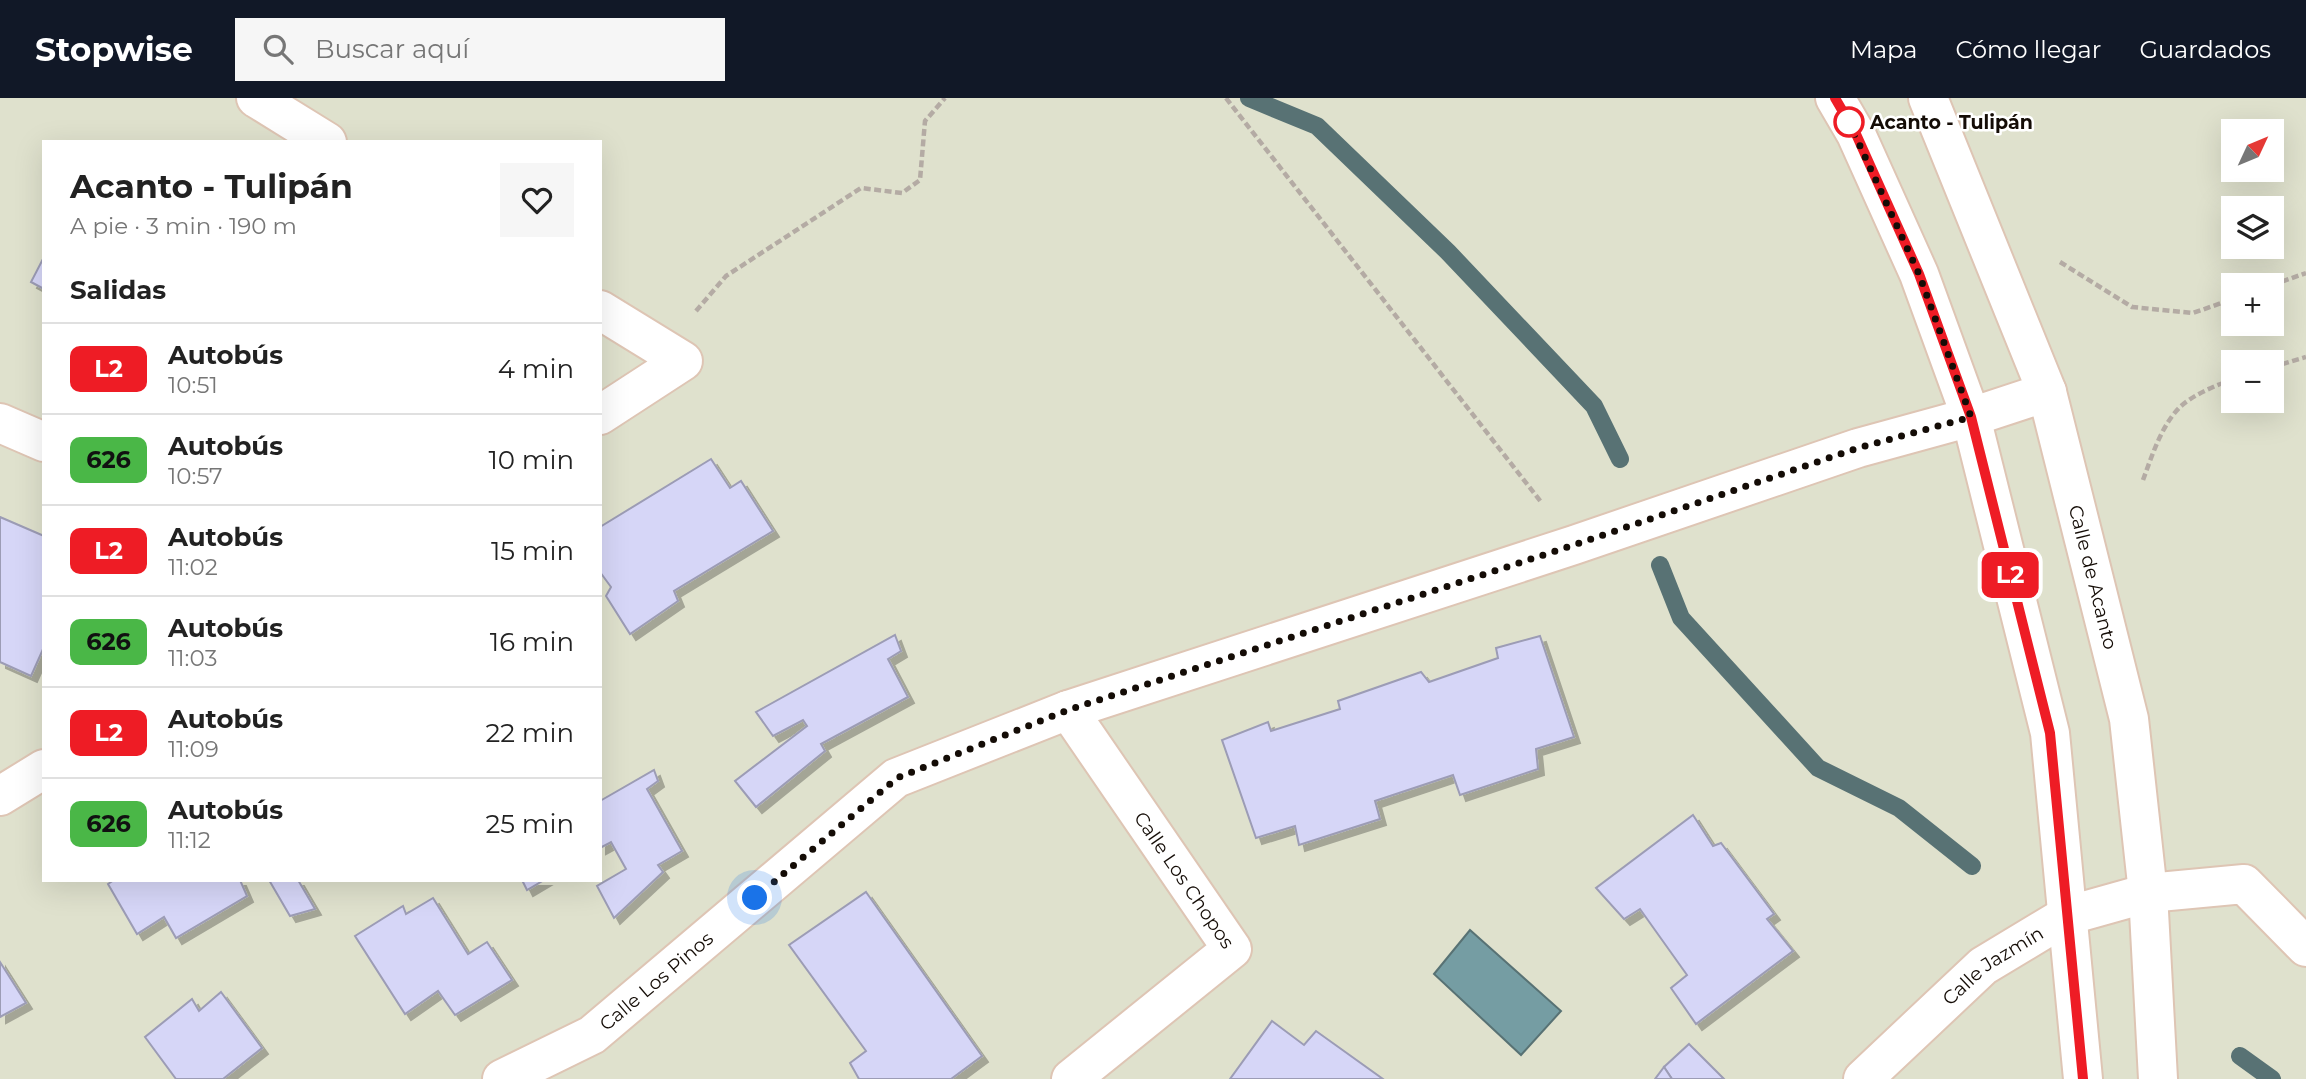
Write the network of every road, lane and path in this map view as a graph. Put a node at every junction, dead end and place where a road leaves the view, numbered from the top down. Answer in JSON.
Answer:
{"nodes":[{"id":1,"x":256,"y":98,"type":"edge"},
{"id":2,"x":945,"y":98,"type":"edge"},
{"id":3,"x":1226,"y":98,"type":"edge"},
{"id":4,"x":1835,"y":98,"type":"edge"},
{"id":5,"x":1928,"y":98,"type":"edge"},
{"id":6,"x":324,"y":140,"type":"edge"},
{"id":7,"x":2060,"y":262,"type":"dead end"},
{"id":8,"x":2306,"y":273,"type":"edge"},
{"id":9,"x":2284,"y":281,"type":"edge"},
{"id":10,"x":2221,"y":303,"type":"edge"},
{"id":11,"x":602,"y":311,"type":"edge"},
{"id":12,"x":2306,"y":357,"type":"edge"},
{"id":13,"x":683,"y":361,"type":"junction"},
{"id":14,"x":2284,"y":363,"type":"edge"},
{"id":15,"x":2221,"y":384,"type":"edge"},
{"id":16,"x":2047,"y":392,"type":"junction"},
{"id":17,"x":602,"y":414,"type":"edge"},
{"id":18,"x":1971,"y":417,"type":"junction"},
{"id":19,"x":0,"y":423,"type":"edge"},
{"id":20,"x":42,"y":441,"type":"edge"},
{"id":21,"x":2143,"y":480,"type":"dead end"},
{"id":22,"x":1574,"y":545,"type":"junction"},
{"id":23,"x":1068,"y":710,"type":"junction"},
{"id":24,"x":42,"y":770,"type":"edge"},
{"id":25,"x":0,"y":796,"type":"edge"},
{"id":26,"x":2148,"y":894,"type":"junction"},
{"id":27,"x":2066,"y":916,"type":"junction"},
{"id":28,"x":2306,"y":947,"type":"edge"},
{"id":29,"x":502,"y":1079,"type":"edge"},
{"id":30,"x":1071,"y":1079,"type":"edge"},
{"id":31,"x":1863,"y":1079,"type":"edge"},
{"id":32,"x":2083,"y":1079,"type":"edge"},
{"id":33,"x":2158,"y":1079,"type":"edge"}],
"edges":[{"from":1,"to":6,"type":"street"},
{"from":2,"to":13,"type":"path"},
{"from":3,"to":22,"type":"path"},
{"from":4,"to":18,"type":"street"},
{"from":5,"to":16,"type":"street","name":"Calle de Acanto"},
{"from":7,"to":10,"type":"path"},
{"from":8,"to":9,"type":"path"},
{"from":11,"to":13,"type":"street"},
{"from":12,"to":14,"type":"path"},
{"from":13,"to":17,"type":"street"},
{"from":15,"to":21,"type":"path"},
{"from":16,"to":18,"type":"street","name":"Calle Los Pinos"},
{"from":16,"to":26,"type":"street","name":"Calle de Acanto"},
{"from":18,"to":22,"type":"street","name":"Calle Los Pinos"},
{"from":18,"to":27,"type":"street"},
{"from":19,"to":20,"type":"street"},
{"from":22,"to":23,"type":"street","name":"Calle Los Pinos"},
{"from":23,"to":29,"type":"street","name":"Calle Los Pinos"},
{"from":23,"to":30,"type":"street","name":"Calle Los Chopos"},
{"from":24,"to":25,"type":"street"},
{"from":26,"to":27,"type":"street","name":"Calle Jazmín"},
{"from":26,"to":28,"type":"street","name":"Calle Jazmín"},
{"from":26,"to":33,"type":"street","name":"Calle de Acanto"},
{"from":27,"to":31,"type":"street","name":"Calle Jazmín"},
{"from":27,"to":32,"type":"street"}]}
